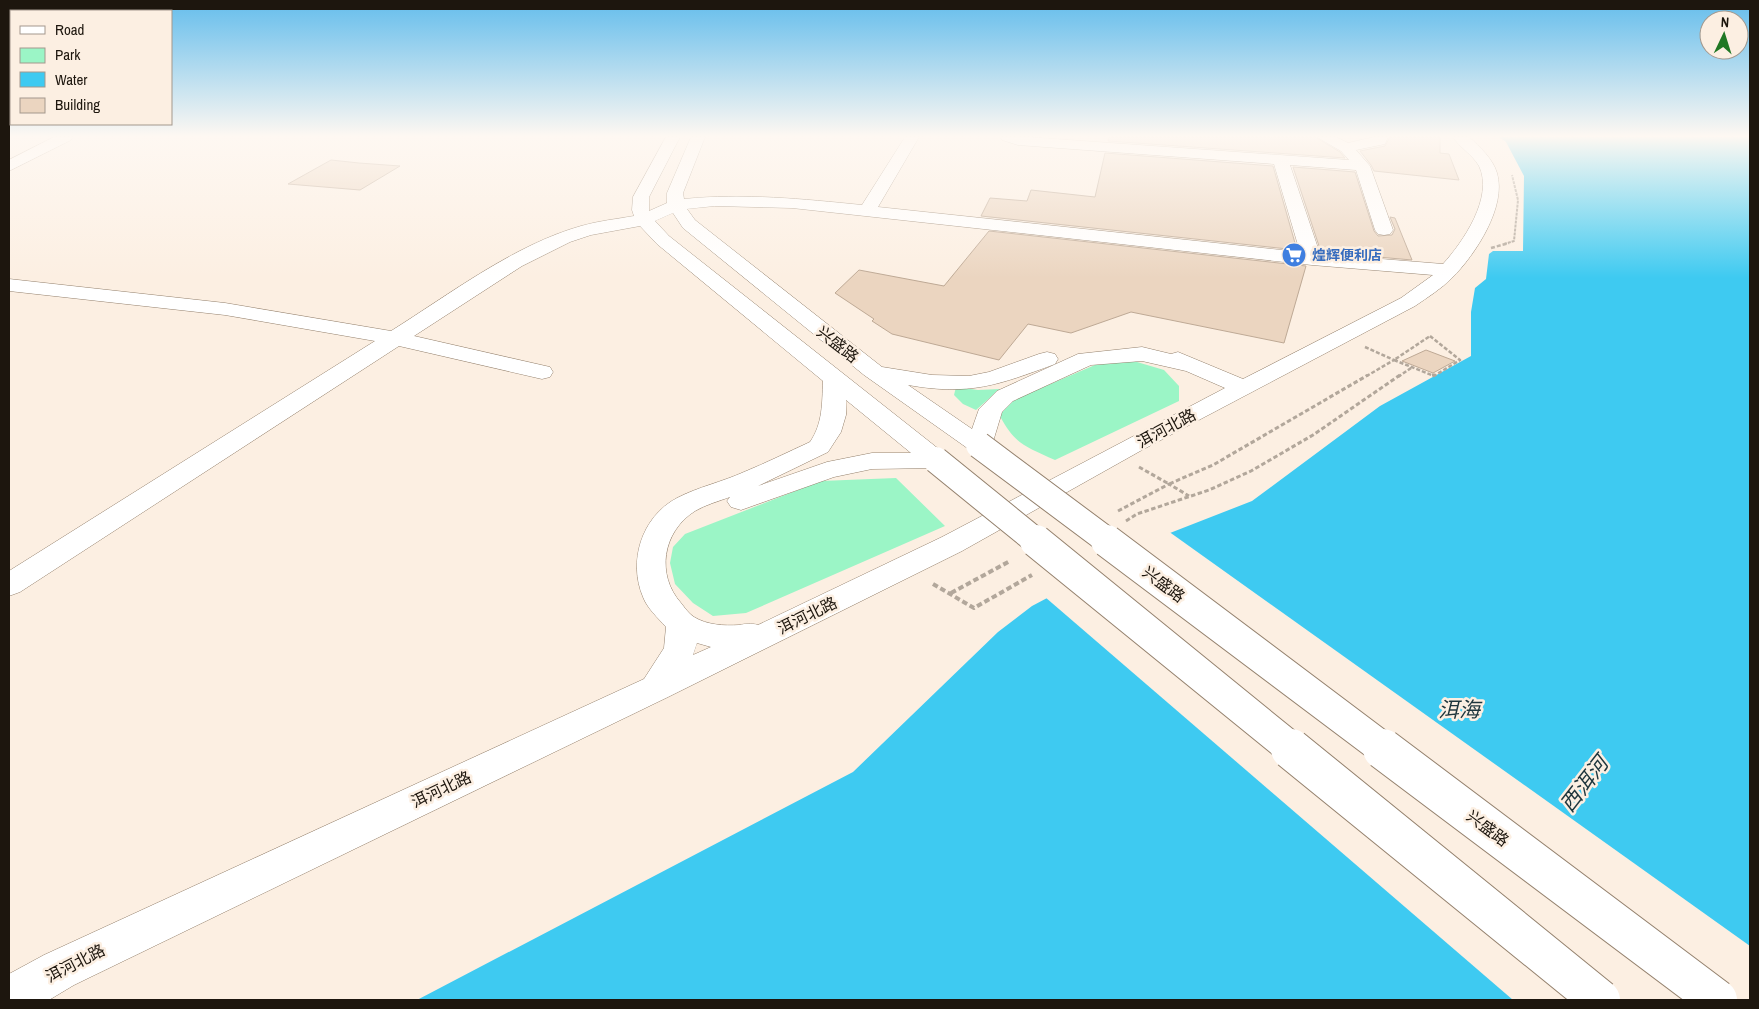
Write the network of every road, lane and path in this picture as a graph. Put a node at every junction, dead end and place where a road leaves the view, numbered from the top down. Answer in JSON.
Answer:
{"nodes":[{"id":1,"x":649,"y":184,"type":"edge"},
{"id":2,"x":679,"y":184,"type":"edge"},
{"id":3,"x":884,"y":184,"type":"edge"},
{"id":4,"x":1288,"y":184,"type":"edge"},
{"id":5,"x":1368,"y":184,"type":"edge"},
{"id":6,"x":1491,"y":184,"type":"edge"},
{"id":7,"x":676,"y":205,"type":"junction"},
{"id":8,"x":868,"y":210,"type":"junction"},
{"id":9,"x":643,"y":220,"type":"junction"},
{"id":10,"x":1384,"y":230,"type":"dead end"},
{"id":11,"x":1312,"y":259,"type":"junction"},
{"id":12,"x":1448,"y":270,"type":"junction"},
{"id":13,"x":9,"y":285,"type":"edge"},
{"id":14,"x":393,"y":338,"type":"junction"},
{"id":15,"x":1360,"y":345,"type":"dead end"},
{"id":16,"x":1394,"y":360,"type":"junction"},
{"id":17,"x":1195,"y":366,"type":"junction"},
{"id":18,"x":1411,"y":368,"type":"junction"},
{"id":19,"x":872,"y":370,"type":"junction"},
{"id":20,"x":542,"y":372,"type":"dead end"},
{"id":21,"x":835,"y":380,"type":"junction"},
{"id":22,"x":1243,"y":387,"type":"junction"},
{"id":23,"x":979,"y":445,"type":"junction"},
{"id":24,"x":936,"y":460,"type":"junction"},
{"id":25,"x":1138,"y":467,"type":"dead end"},
{"id":26,"x":1169,"y":484,"type":"junction"},
{"id":27,"x":1189,"y":496,"type":"junction"},
{"id":28,"x":1118,"y":511,"type":"dead end"},
{"id":29,"x":1120,"y":524,"type":"dead end"},
{"id":30,"x":653,"y":544,"type":"junction"},
{"id":31,"x":1010,"y":561,"type":"dead end"},
{"id":32,"x":1034,"y":574,"type":"dead end"},
{"id":33,"x":934,"y":584,"type":"dead end"},
{"id":34,"x":9,"y":586,"type":"edge"},
{"id":35,"x":951,"y":593,"type":"junction"},
{"id":36,"x":682,"y":625,"type":"junction"},
{"id":37,"x":770,"y":633,"type":"junction"},
{"id":38,"x":656,"y":688,"type":"junction"},
{"id":39,"x":9,"y":999,"type":"edge"},
{"id":40,"x":1600,"y":1000,"type":"edge"},
{"id":41,"x":1717,"y":1000,"type":"edge"}],
"edges":[{"from":1,"to":9,"type":"street"},
{"from":2,"to":7,"type":"street"},
{"from":3,"to":8,"type":"street"},
{"from":4,"to":11,"type":"street"},
{"from":5,"to":10,"type":"street"},
{"from":6,"to":12,"type":"street","name":"洱河北路"},
{"from":7,"to":8,"type":"street"},
{"from":7,"to":9,"type":"street"},
{"from":7,"to":19,"type":"street","name":"兴盛路"},
{"from":8,"to":11,"type":"street"},
{"from":9,"to":14,"type":"street"},
{"from":9,"to":21,"type":"street","name":"兴盛路"},
{"from":11,"to":12,"type":"street"},
{"from":12,"to":22,"type":"street","name":"洱河北路"},
{"from":13,"to":14,"type":"street"},
{"from":14,"to":20,"type":"street"},
{"from":14,"to":34,"type":"street"},
{"from":15,"to":16,"type":"path"},
{"from":16,"to":18,"type":"path"},
{"from":16,"to":18,"type":"path"},
{"from":16,"to":26,"type":"path"},
{"from":17,"to":19,"type":"street"},
{"from":17,"to":22,"type":"street"},
{"from":17,"to":23,"type":"street"},
{"from":18,"to":27,"type":"path"},
{"from":19,"to":23,"type":"street","name":"兴盛路"},
{"from":21,"to":24,"type":"street","name":"兴盛路"},
{"from":21,"to":30,"type":"street"},
{"from":22,"to":37,"type":"street","name":"洱河北路"},
{"from":23,"to":41,"type":"street","name":"兴盛路","bridge":true},
{"from":24,"to":30,"type":"street"},
{"from":24,"to":40,"type":"street","name":"兴盛路","bridge":true},
{"from":25,"to":26,"type":"path"},
{"from":26,"to":27,"type":"path"},
{"from":26,"to":28,"type":"path"},
{"from":27,"to":29,"type":"path"},
{"from":30,"to":36,"type":"street"},
{"from":31,"to":35,"type":"path"},
{"from":32,"to":35,"type":"path"},
{"from":33,"to":35,"type":"path"},
{"from":36,"to":37,"type":"street"},
{"from":36,"to":38,"type":"street"},
{"from":37,"to":38,"type":"street","name":"洱河北路"},
{"from":38,"to":39,"type":"street","name":"洱河北路"}]}
